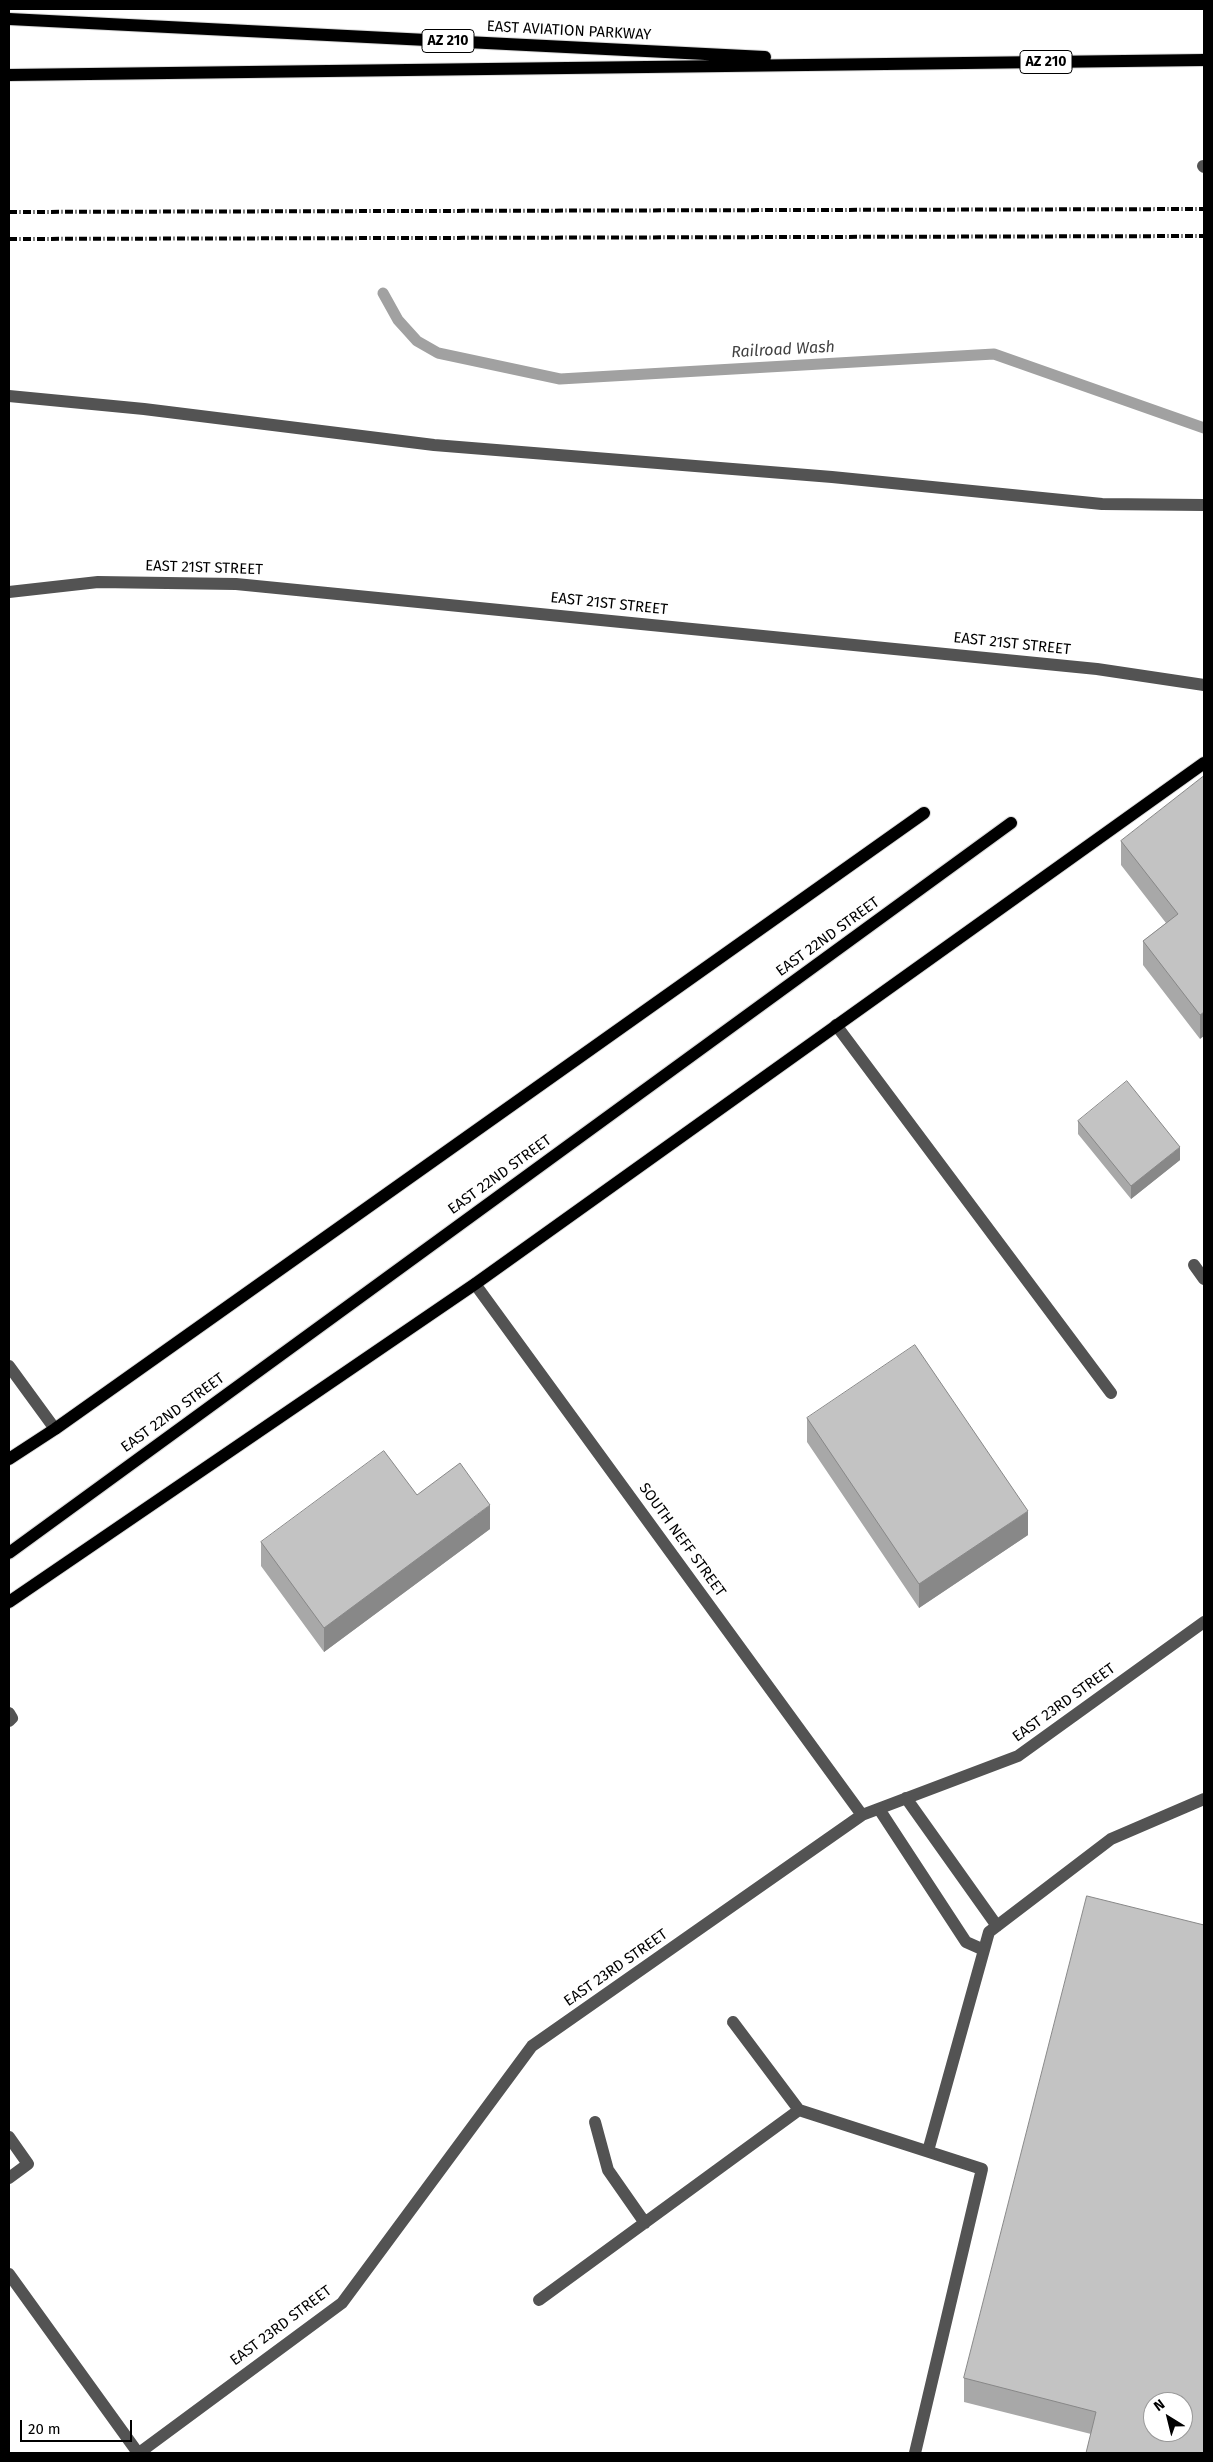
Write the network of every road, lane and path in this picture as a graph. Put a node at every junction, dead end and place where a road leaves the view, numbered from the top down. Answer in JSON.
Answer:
{"nodes":[{"id":1,"x":9,"y":19,"type":"edge"},
{"id":2,"x":1204,"y":60,"type":"edge"},
{"id":3,"x":887,"y":63,"type":"junction"},
{"id":4,"x":9,"y":75,"type":"edge"},
{"id":5,"x":9,"y":396,"type":"edge"},
{"id":6,"x":1204,"y":504,"type":"edge"},
{"id":7,"x":9,"y":592,"type":"edge"},
{"id":8,"x":1204,"y":685,"type":"edge"},
{"id":9,"x":1204,"y":763,"type":"edge"},
{"id":10,"x":924,"y":813,"type":"dead end"},
{"id":11,"x":1010,"y":824,"type":"dead end"},
{"id":12,"x":836,"y":1025,"type":"junction"},
{"id":13,"x":1194,"y":1265,"type":"dead end"},
{"id":14,"x":1204,"y":1279,"type":"edge"},
{"id":15,"x":475,"y":1284,"type":"junction"},
{"id":16,"x":9,"y":1366,"type":"edge"},
{"id":17,"x":1111,"y":1393,"type":"dead end"},
{"id":18,"x":56,"y":1429,"type":"junction"},
{"id":19,"x":9,"y":1459,"type":"edge"},
{"id":20,"x":9,"y":1552,"type":"edge"},
{"id":21,"x":9,"y":1602,"type":"edge"},
{"id":22,"x":1204,"y":1622,"type":"edge"},
{"id":23,"x":9,"y":1713,"type":"edge"},
{"id":24,"x":9,"y":1721,"type":"edge"},
{"id":25,"x":906,"y":1798,"type":"junction"},
{"id":26,"x":1204,"y":1799,"type":"edge"},
{"id":27,"x":879,"y":1809,"type":"junction"},
{"id":28,"x":862,"y":1815,"type":"junction"},
{"id":29,"x":996,"y":1926,"type":"junction"},
{"id":30,"x":984,"y":1950,"type":"junction"},
{"id":31,"x":733,"y":2022,"type":"dead end"},
{"id":32,"x":799,"y":2110,"type":"junction"},
{"id":33,"x":595,"y":2122,"type":"dead end"},
{"id":34,"x":9,"y":2137,"type":"edge"},
{"id":35,"x":928,"y":2151,"type":"junction"},
{"id":36,"x":9,"y":2178,"type":"edge"},
{"id":37,"x":645,"y":2223,"type":"junction"},
{"id":38,"x":9,"y":2274,"type":"edge"},
{"id":39,"x":539,"y":2300,"type":"dead end"},
{"id":40,"x":138,"y":2453,"type":"edge"},
{"id":41,"x":915,"y":2453,"type":"edge"}],
"edges":[{"from":1,"to":3,"type":"main road","name":"EAST AVIATION PARKWAY","number":"AZ 210"},
{"from":2,"to":3,"type":"main road","number":"AZ 210"},
{"from":3,"to":4,"type":"main road"},
{"from":5,"to":6,"type":"street"},
{"from":7,"to":8,"type":"street","name":"EAST 21ST STREET"},
{"from":9,"to":12,"type":"main road"},
{"from":10,"to":18,"type":"main road"},
{"from":11,"to":20,"type":"main road","name":"EAST 22ND STREET"},
{"from":12,"to":15,"type":"main road"},
{"from":12,"to":17,"type":"street"},
{"from":13,"to":14,"type":"street"},
{"from":15,"to":21,"type":"main road"},
{"from":15,"to":28,"type":"street","name":"SOUTH NEFF STREET"},
{"from":16,"to":18,"type":"street"},
{"from":18,"to":19,"type":"main road"},
{"from":22,"to":25,"type":"street","name":"EAST 23RD STREET"},
{"from":23,"to":24,"type":"street"},
{"from":25,"to":27,"type":"street","name":"EAST 23RD STREET"},
{"from":25,"to":29,"type":"street"},
{"from":26,"to":29,"type":"street"},
{"from":27,"to":28,"type":"street","name":"EAST 23RD STREET"},
{"from":27,"to":30,"type":"street"},
{"from":28,"to":40,"type":"street","name":"EAST 23RD STREET"},
{"from":29,"to":30,"type":"street"},
{"from":30,"to":35,"type":"street"},
{"from":31,"to":32,"type":"street"},
{"from":32,"to":35,"type":"street"},
{"from":32,"to":37,"type":"street"},
{"from":33,"to":37,"type":"street"},
{"from":34,"to":36,"type":"street"},
{"from":35,"to":41,"type":"street"},
{"from":37,"to":39,"type":"street"},
{"from":38,"to":40,"type":"street"}]}
